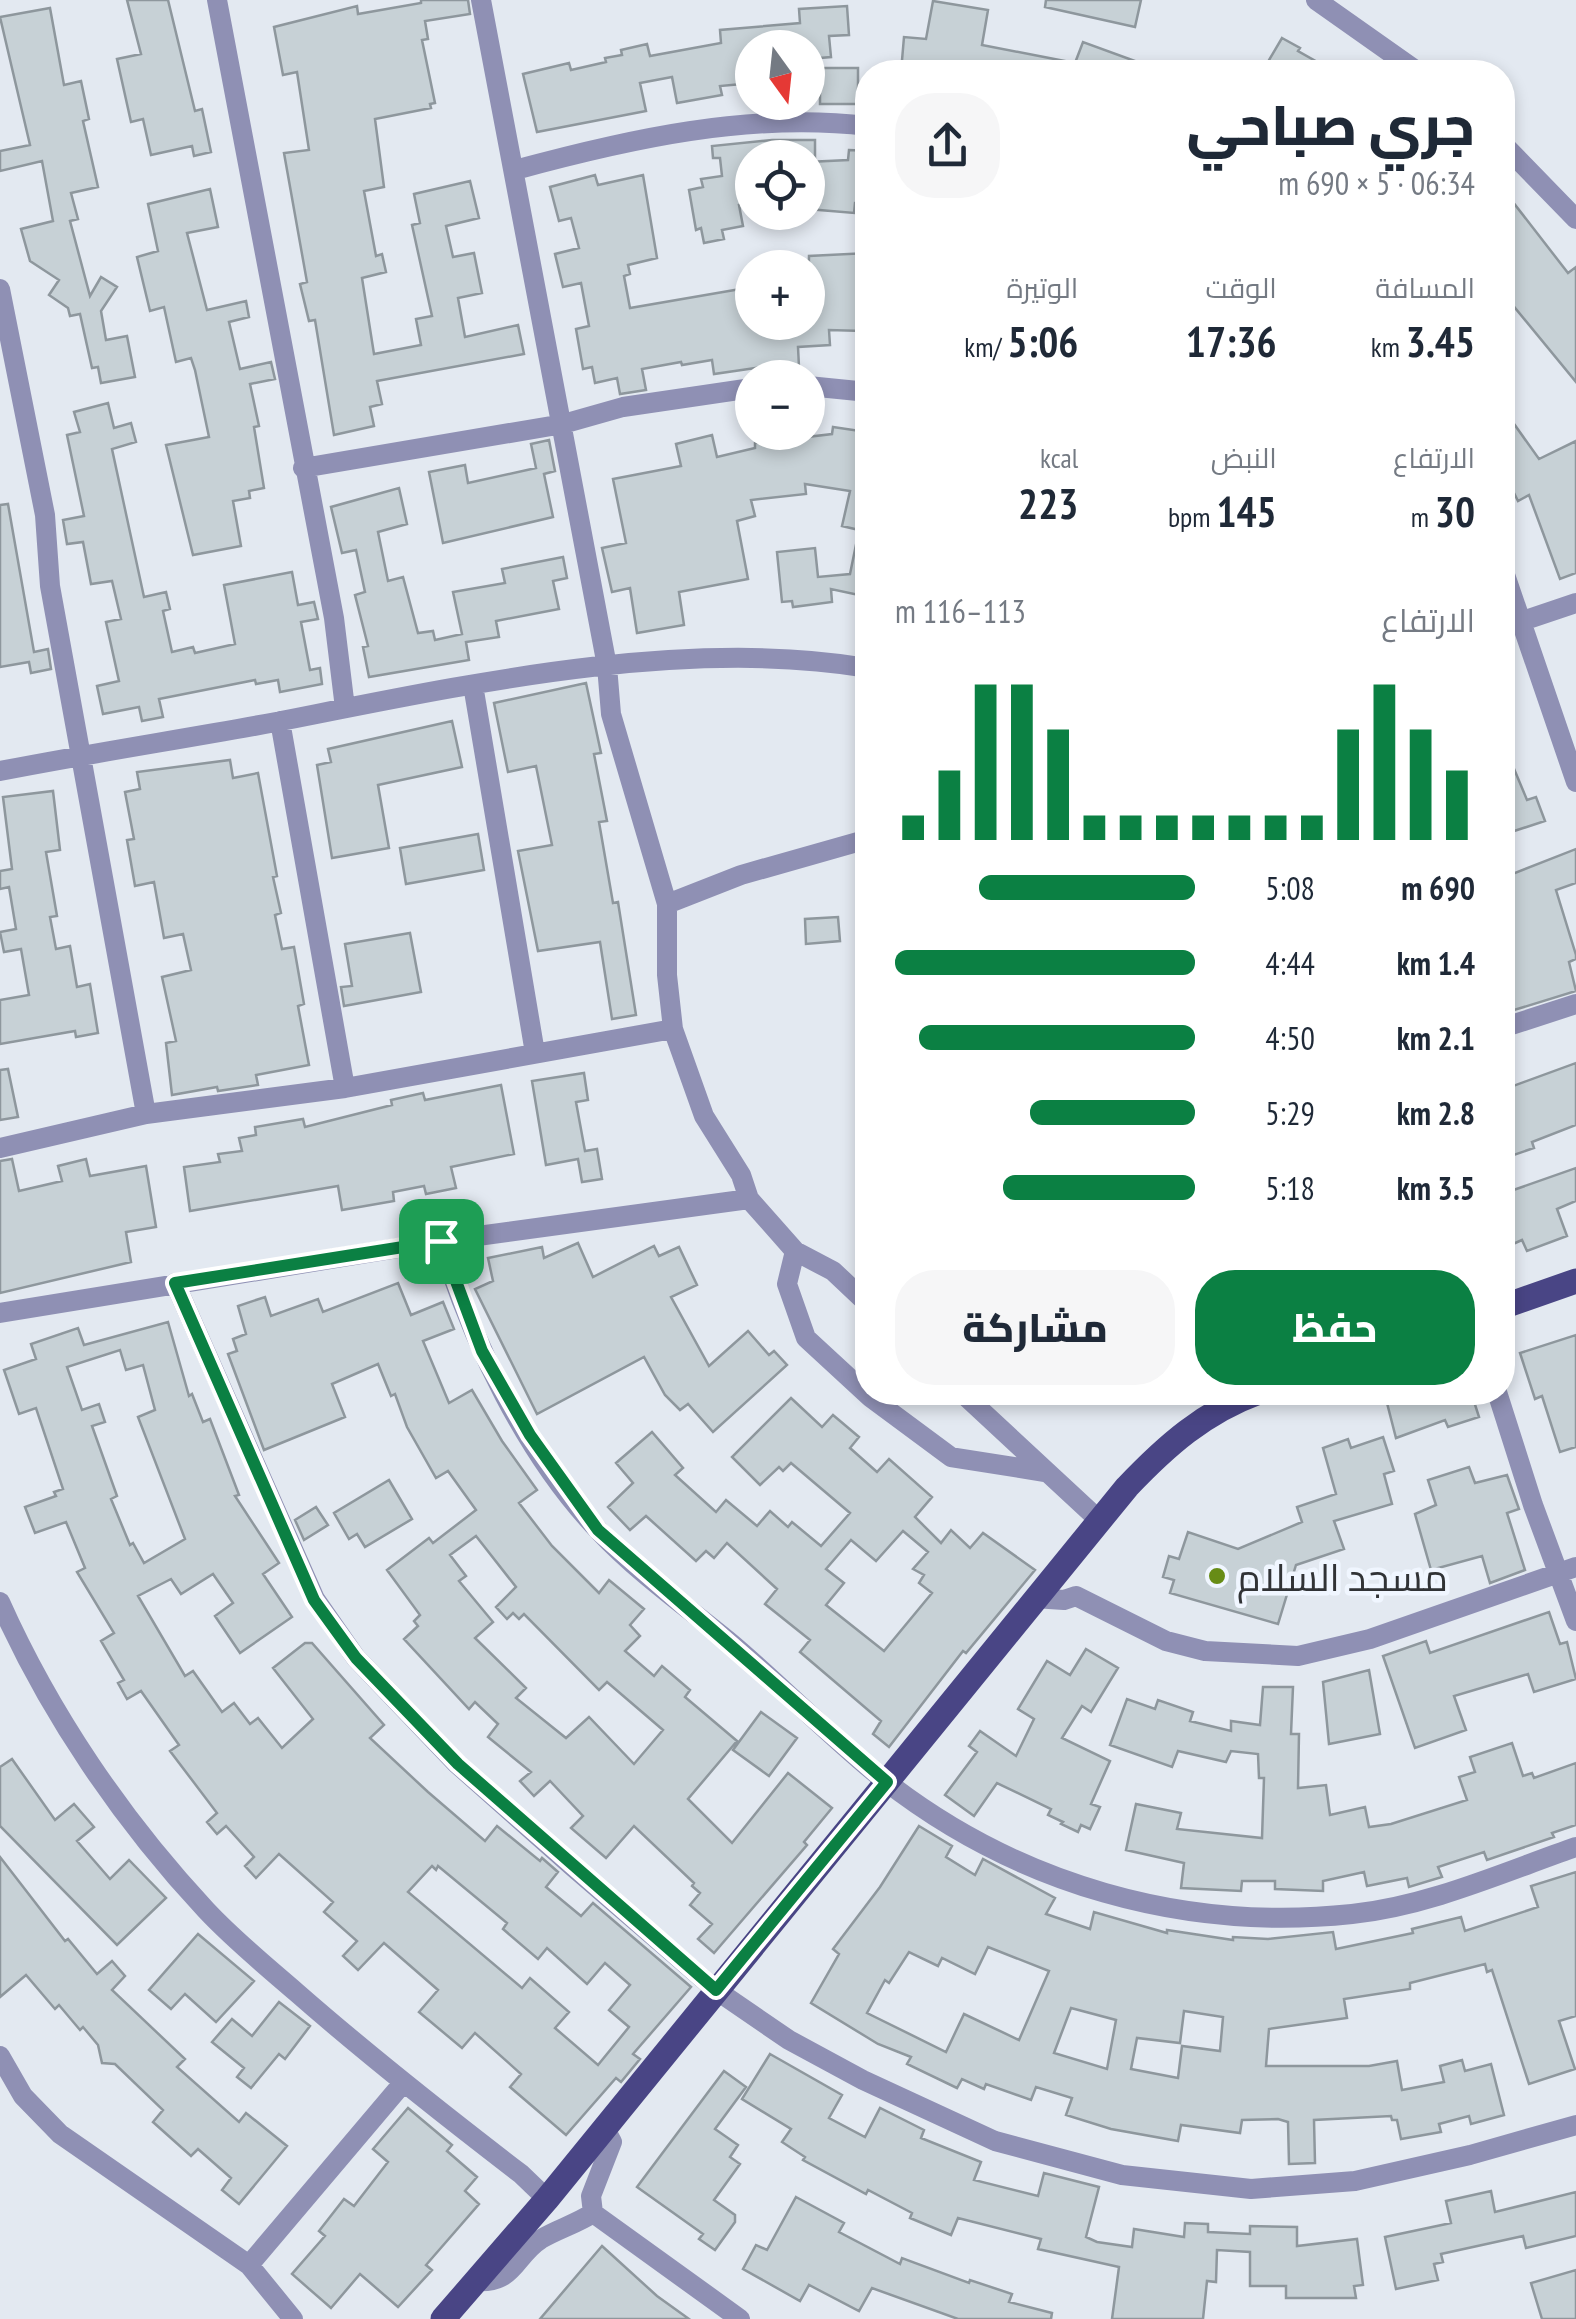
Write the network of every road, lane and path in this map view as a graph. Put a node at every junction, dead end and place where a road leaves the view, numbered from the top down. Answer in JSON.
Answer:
{"nodes":[{"id":1,"x":217,"y":0,"type":"edge"},
{"id":2,"x":481,"y":0,"type":"edge"},
{"id":3,"x":1316,"y":0,"type":"edge"},
{"id":4,"x":1401,"y":60,"type":"edge"},
{"id":5,"x":855,"y":124,"type":"edge"},
{"id":6,"x":1515,"y":157,"type":"edge"},
{"id":7,"x":515,"y":170,"type":"junction"},
{"id":8,"x":1576,"y":219,"type":"edge"},
{"id":9,"x":0,"y":289,"type":"edge"},
{"id":10,"x":825,"y":388,"type":"edge"},
{"id":11,"x":735,"y":391,"type":"edge"},
{"id":12,"x":855,"y":391,"type":"edge"},
{"id":13,"x":563,"y":424,"type":"junction"},
{"id":14,"x":302,"y":468,"type":"junction"},
{"id":15,"x":1576,"y":603,"type":"edge"},
{"id":16,"x":1515,"y":625,"type":"edge"},
{"id":17,"x":1515,"y":636,"type":"edge"},
{"id":18,"x":608,"y":666,"type":"junction"},
{"id":19,"x":855,"y":666,"type":"edge"},
{"id":20,"x":474,"y":685,"type":"junction"},
{"id":21,"x":345,"y":708,"type":"junction"},
{"id":22,"x":280,"y":721,"type":"junction"},
{"id":23,"x":79,"y":756,"type":"junction"},
{"id":24,"x":0,"y":770,"type":"edge"},
{"id":25,"x":1576,"y":782,"type":"edge"},
{"id":26,"x":855,"y":843,"type":"edge"},
{"id":27,"x":667,"y":904,"type":"junction"},
{"id":28,"x":1576,"y":1004,"type":"edge"},
{"id":29,"x":1515,"y":1024,"type":"edge"},
{"id":30,"x":673,"y":1029,"type":"junction"},
{"id":31,"x":536,"y":1053,"type":"junction"},
{"id":32,"x":344,"y":1088,"type":"junction"},
{"id":33,"x":146,"y":1114,"type":"junction"},
{"id":34,"x":0,"y":1148,"type":"edge"},
{"id":35,"x":749,"y":1199,"type":"junction"},
{"id":36,"x":441,"y":1241,"type":"junction"},
{"id":37,"x":795,"y":1251,"type":"junction"},
{"id":38,"x":1576,"y":1281,"type":"edge"},
{"id":39,"x":175,"y":1283,"type":"junction"},
{"id":40,"x":855,"y":1292,"type":"edge"},
{"id":41,"x":1515,"y":1302,"type":"edge"},
{"id":42,"x":0,"y":1313,"type":"edge"},
{"id":43,"x":855,"y":1382,"type":"edge"},
{"id":44,"x":882,"y":1405,"type":"edge"},
{"id":45,"x":975,"y":1405,"type":"edge"},
{"id":46,"x":1226,"y":1405,"type":"edge"},
{"id":47,"x":1502,"y":1405,"type":"edge"},
{"id":48,"x":1045,"y":1472,"type":"junction"},
{"id":49,"x":1100,"y":1520,"type":"junction"},
{"id":50,"x":1568,"y":1570,"type":"edge"},
{"id":51,"x":1034,"y":1598,"type":"junction"},
{"id":52,"x":0,"y":1602,"type":"edge"},
{"id":53,"x":1576,"y":1621,"type":"edge"},
{"id":54,"x":887,"y":1782,"type":"junction"},
{"id":55,"x":1576,"y":1847,"type":"edge"},
{"id":56,"x":716,"y":1990,"type":"junction"},
{"id":57,"x":0,"y":2056,"type":"edge"},
{"id":58,"x":403,"y":2083,"type":"junction"},
{"id":59,"x":1576,"y":2124,"type":"edge"},
{"id":60,"x":604,"y":2127,"type":"junction"},
{"id":61,"x":547,"y":2199,"type":"junction"},
{"id":62,"x":592,"y":2213,"type":"junction"},
{"id":63,"x":249,"y":2265,"type":"junction"},
{"id":64,"x":476,"y":2281,"type":"junction"},
{"id":65,"x":293,"y":2319,"type":"edge"},
{"id":66,"x":443,"y":2319,"type":"edge"},
{"id":67,"x":740,"y":2319,"type":"edge"}],
"edges":[{"from":1,"to":14,"type":"street"},
{"from":2,"to":7,"type":"street"},
{"from":3,"to":4,"type":"street"},
{"from":5,"to":7,"type":"street"},
{"from":6,"to":8,"type":"street"},
{"from":7,"to":13,"type":"street"},
{"from":9,"to":23,"type":"street"},
{"from":10,"to":12,"type":"street"},
{"from":11,"to":13,"type":"street"},
{"from":13,"to":14,"type":"street"},
{"from":13,"to":18,"type":"street"},
{"from":14,"to":21,"type":"street"},
{"from":15,"to":16,"type":"street"},
{"from":17,"to":25,"type":"street"},
{"from":18,"to":19,"type":"street"},
{"from":18,"to":20,"type":"street"},
{"from":18,"to":27,"type":"street"},
{"from":20,"to":21,"type":"street"},
{"from":20,"to":31,"type":"street"},
{"from":21,"to":22,"type":"street"},
{"from":22,"to":23,"type":"street"},
{"from":22,"to":32,"type":"street"},
{"from":23,"to":24,"type":"street"},
{"from":23,"to":33,"type":"street"},
{"from":26,"to":27,"type":"street"},
{"from":27,"to":30,"type":"street"},
{"from":28,"to":29,"type":"street"},
{"from":30,"to":31,"type":"street"},
{"from":30,"to":35,"type":"street"},
{"from":31,"to":32,"type":"street"},
{"from":32,"to":33,"type":"street"},
{"from":33,"to":34,"type":"street"},
{"from":35,"to":36,"type":"street"},
{"from":35,"to":37,"type":"street"},
{"from":36,"to":39,"type":"street"},
{"from":36,"to":54,"type":"street"},
{"from":37,"to":40,"type":"street"},
{"from":37,"to":43,"type":"street"},
{"from":38,"to":41,"type":"main road"},
{"from":39,"to":42,"type":"street"},
{"from":39,"to":56,"type":"street"},
{"from":44,"to":48,"type":"street"},
{"from":45,"to":48,"type":"street"},
{"from":46,"to":49,"type":"main road"},
{"from":47,"to":50,"type":"street"},
{"from":48,"to":49,"type":"street"},
{"from":49,"to":51,"type":"main road"},
{"from":50,"to":51,"type":"street"},
{"from":50,"to":53,"type":"street"},
{"from":51,"to":54,"type":"main road"},
{"from":52,"to":58,"type":"street"},
{"from":54,"to":55,"type":"street"},
{"from":54,"to":56,"type":"main road"},
{"from":56,"to":59,"type":"street"},
{"from":56,"to":60,"type":"main road"},
{"from":57,"to":63,"type":"street"},
{"from":58,"to":61,"type":"street"},
{"from":58,"to":63,"type":"street"},
{"from":60,"to":61,"type":"main road"},
{"from":60,"to":62,"type":"street"},
{"from":61,"to":64,"type":"main road"},
{"from":62,"to":64,"type":"street"},
{"from":62,"to":67,"type":"street"},
{"from":63,"to":65,"type":"street"},
{"from":64,"to":66,"type":"main road"}]}
